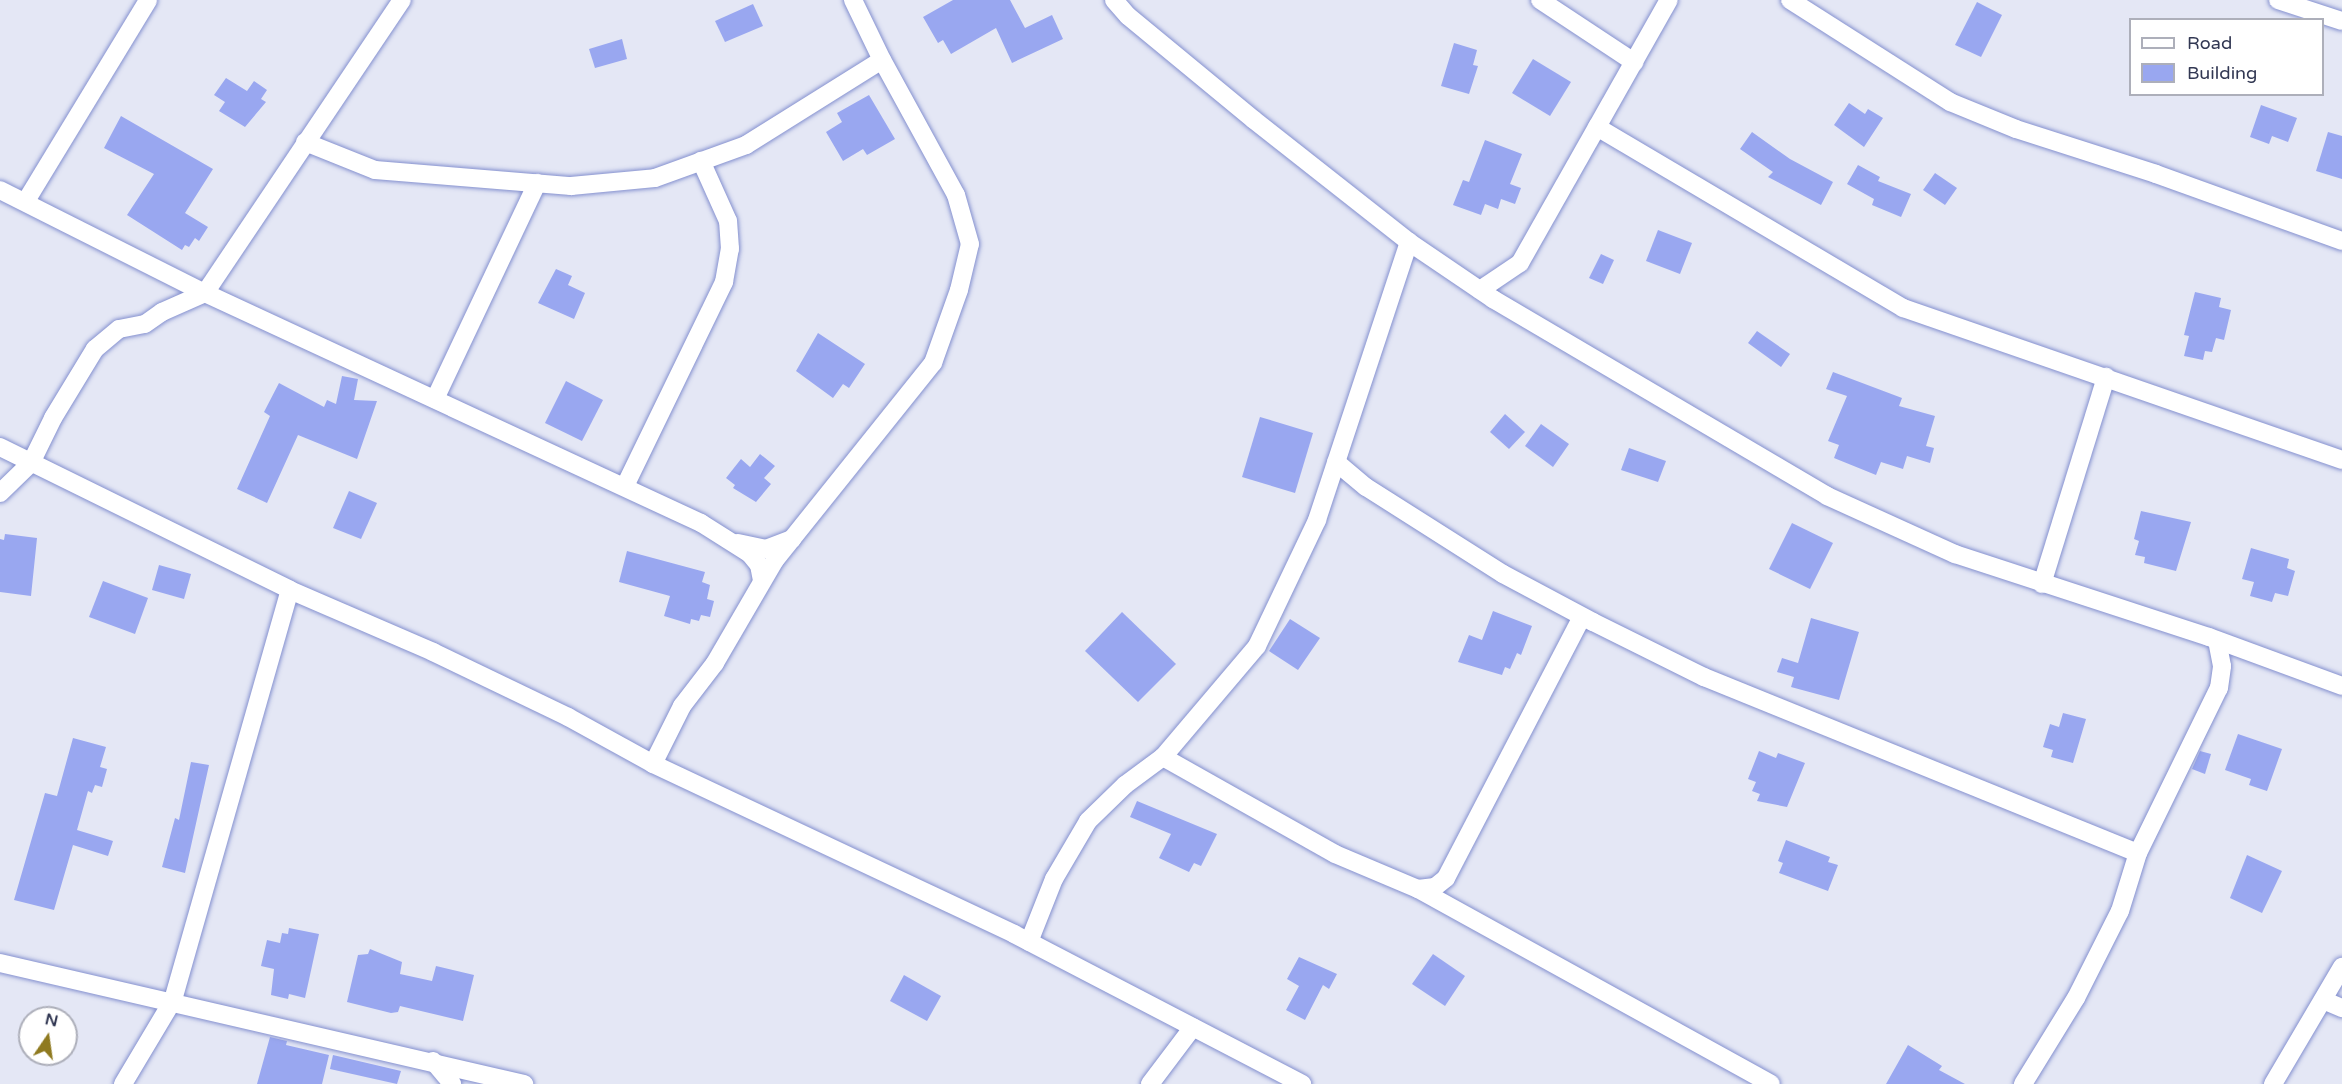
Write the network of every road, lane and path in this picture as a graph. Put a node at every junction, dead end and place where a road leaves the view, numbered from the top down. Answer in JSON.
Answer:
{"nodes":[{"id":1,"x":148,"y":0,"type":"edge"},
{"id":2,"x":402,"y":0,"type":"edge"},
{"id":3,"x":853,"y":0,"type":"edge"},
{"id":4,"x":1114,"y":0,"type":"edge"},
{"id":5,"x":1540,"y":0,"type":"edge"},
{"id":6,"x":1669,"y":0,"type":"edge"},
{"id":7,"x":1790,"y":0,"type":"edge"},
{"id":8,"x":2278,"y":0,"type":"edge"},
{"id":9,"x":2342,"y":21,"type":"edge"},
{"id":10,"x":882,"y":60,"type":"junction"},
{"id":11,"x":1634,"y":62,"type":"junction"},
{"id":12,"x":1597,"y":127,"type":"junction"},
{"id":13,"x":305,"y":142,"type":"junction"},
{"id":14,"x":701,"y":161,"type":"junction"},
{"id":15,"x":537,"y":183,"type":"junction"},
{"id":16,"x":0,"y":190,"type":"edge"},
{"id":17,"x":26,"y":201,"type":"junction"},
{"id":18,"x":2342,"y":241,"type":"edge"},
{"id":19,"x":1409,"y":242,"type":"junction"},
{"id":20,"x":219,"y":271,"type":"junction"},
{"id":21,"x":1480,"y":290,"type":"junction"},
{"id":22,"x":205,"y":293,"type":"junction"},
{"id":23,"x":228,"y":303,"type":"junction"},
{"id":24,"x":2106,"y":377,"type":"junction"},
{"id":25,"x":435,"y":399,"type":"junction"},
{"id":26,"x":0,"y":447,"type":"edge"},
{"id":27,"x":2342,"y":460,"type":"edge"},
{"id":28,"x":1336,"y":462,"type":"junction"},
{"id":29,"x":31,"y":463,"type":"junction"},
{"id":30,"x":625,"y":486,"type":"junction"},
{"id":31,"x":0,"y":493,"type":"edge"},
{"id":32,"x":793,"y":539,"type":"junction"},
{"id":33,"x":736,"y":542,"type":"junction"},
{"id":34,"x":762,"y":581,"type":"junction"},
{"id":35,"x":2042,"y":584,"type":"junction"},
{"id":36,"x":290,"y":590,"type":"junction"},
{"id":37,"x":1582,"y":617,"type":"junction"},
{"id":38,"x":2217,"y":640,"type":"junction"},
{"id":39,"x":2342,"y":686,"type":"edge"},
{"id":40,"x":1163,"y":757,"type":"junction"},
{"id":41,"x":653,"y":764,"type":"junction"},
{"id":42,"x":2138,"y":853,"type":"junction"},
{"id":43,"x":1418,"y":889,"type":"junction"},
{"id":44,"x":1029,"y":942,"type":"junction"},
{"id":45,"x":0,"y":963,"type":"edge"},
{"id":46,"x":2342,"y":967,"type":"edge"},
{"id":47,"x":172,"y":1000,"type":"junction"},
{"id":48,"x":2324,"y":1000,"type":"junction"},
{"id":49,"x":2342,"y":1008,"type":"edge"},
{"id":50,"x":1193,"y":1026,"type":"junction"},
{"id":51,"x":433,"y":1061,"type":"junction"},
{"id":52,"x":478,"y":1079,"type":"edge"},
{"id":53,"x":123,"y":1084,"type":"edge"},
{"id":54,"x":452,"y":1084,"type":"edge"},
{"id":55,"x":524,"y":1084,"type":"edge"},
{"id":56,"x":1150,"y":1084,"type":"edge"},
{"id":57,"x":1302,"y":1084,"type":"edge"},
{"id":58,"x":1771,"y":1084,"type":"edge"},
{"id":59,"x":2023,"y":1084,"type":"edge"},
{"id":60,"x":2273,"y":1084,"type":"edge"}],
"edges":[{"from":1,"to":17,"type":"street"},
{"from":2,"to":13,"type":"street"},
{"from":3,"to":10,"type":"street"},
{"from":4,"to":19,"type":"street"},
{"from":5,"to":11,"type":"street"},
{"from":6,"to":11,"type":"street"},
{"from":7,"to":18,"type":"street"},
{"from":8,"to":9,"type":"street"},
{"from":10,"to":14,"type":"street"},
{"from":10,"to":32,"type":"street"},
{"from":11,"to":12,"type":"street"},
{"from":12,"to":21,"type":"street"},
{"from":12,"to":24,"type":"street"},
{"from":13,"to":15,"type":"street"},
{"from":13,"to":20,"type":"street"},
{"from":14,"to":15,"type":"street"},
{"from":14,"to":30,"type":"street"},
{"from":15,"to":25,"type":"street"},
{"from":16,"to":17,"type":"street"},
{"from":17,"to":22,"type":"street"},
{"from":19,"to":21,"type":"street"},
{"from":19,"to":28,"type":"street"},
{"from":20,"to":22,"type":"street"},
{"from":20,"to":23,"type":"street"},
{"from":21,"to":35,"type":"street"},
{"from":22,"to":23,"type":"street"},
{"from":22,"to":29,"type":"street"},
{"from":23,"to":25,"type":"street"},
{"from":24,"to":27,"type":"street"},
{"from":24,"to":35,"type":"street"},
{"from":25,"to":30,"type":"street"},
{"from":26,"to":29,"type":"street"},
{"from":28,"to":37,"type":"street"},
{"from":28,"to":40,"type":"street"},
{"from":29,"to":31,"type":"street"},
{"from":29,"to":36,"type":"street"},
{"from":30,"to":33,"type":"street"},
{"from":32,"to":33,"type":"street"},
{"from":32,"to":34,"type":"street"},
{"from":33,"to":34,"type":"street"},
{"from":34,"to":41,"type":"street"},
{"from":35,"to":38,"type":"street"},
{"from":36,"to":41,"type":"street"},
{"from":36,"to":47,"type":"street"},
{"from":37,"to":42,"type":"street"},
{"from":37,"to":43,"type":"street"},
{"from":38,"to":39,"type":"street"},
{"from":38,"to":42,"type":"street"},
{"from":40,"to":43,"type":"street"},
{"from":40,"to":44,"type":"street"},
{"from":41,"to":44,"type":"street"},
{"from":42,"to":59,"type":"street"},
{"from":43,"to":58,"type":"street"},
{"from":44,"to":50,"type":"street"},
{"from":45,"to":47,"type":"street"},
{"from":46,"to":48,"type":"street"},
{"from":47,"to":51,"type":"street"},
{"from":47,"to":53,"type":"street"},
{"from":48,"to":49,"type":"street"},
{"from":48,"to":60,"type":"street"},
{"from":50,"to":56,"type":"street"},
{"from":50,"to":57,"type":"street"},
{"from":51,"to":52,"type":"street"},
{"from":51,"to":54,"type":"street"},
{"from":52,"to":55,"type":"street"}]}
